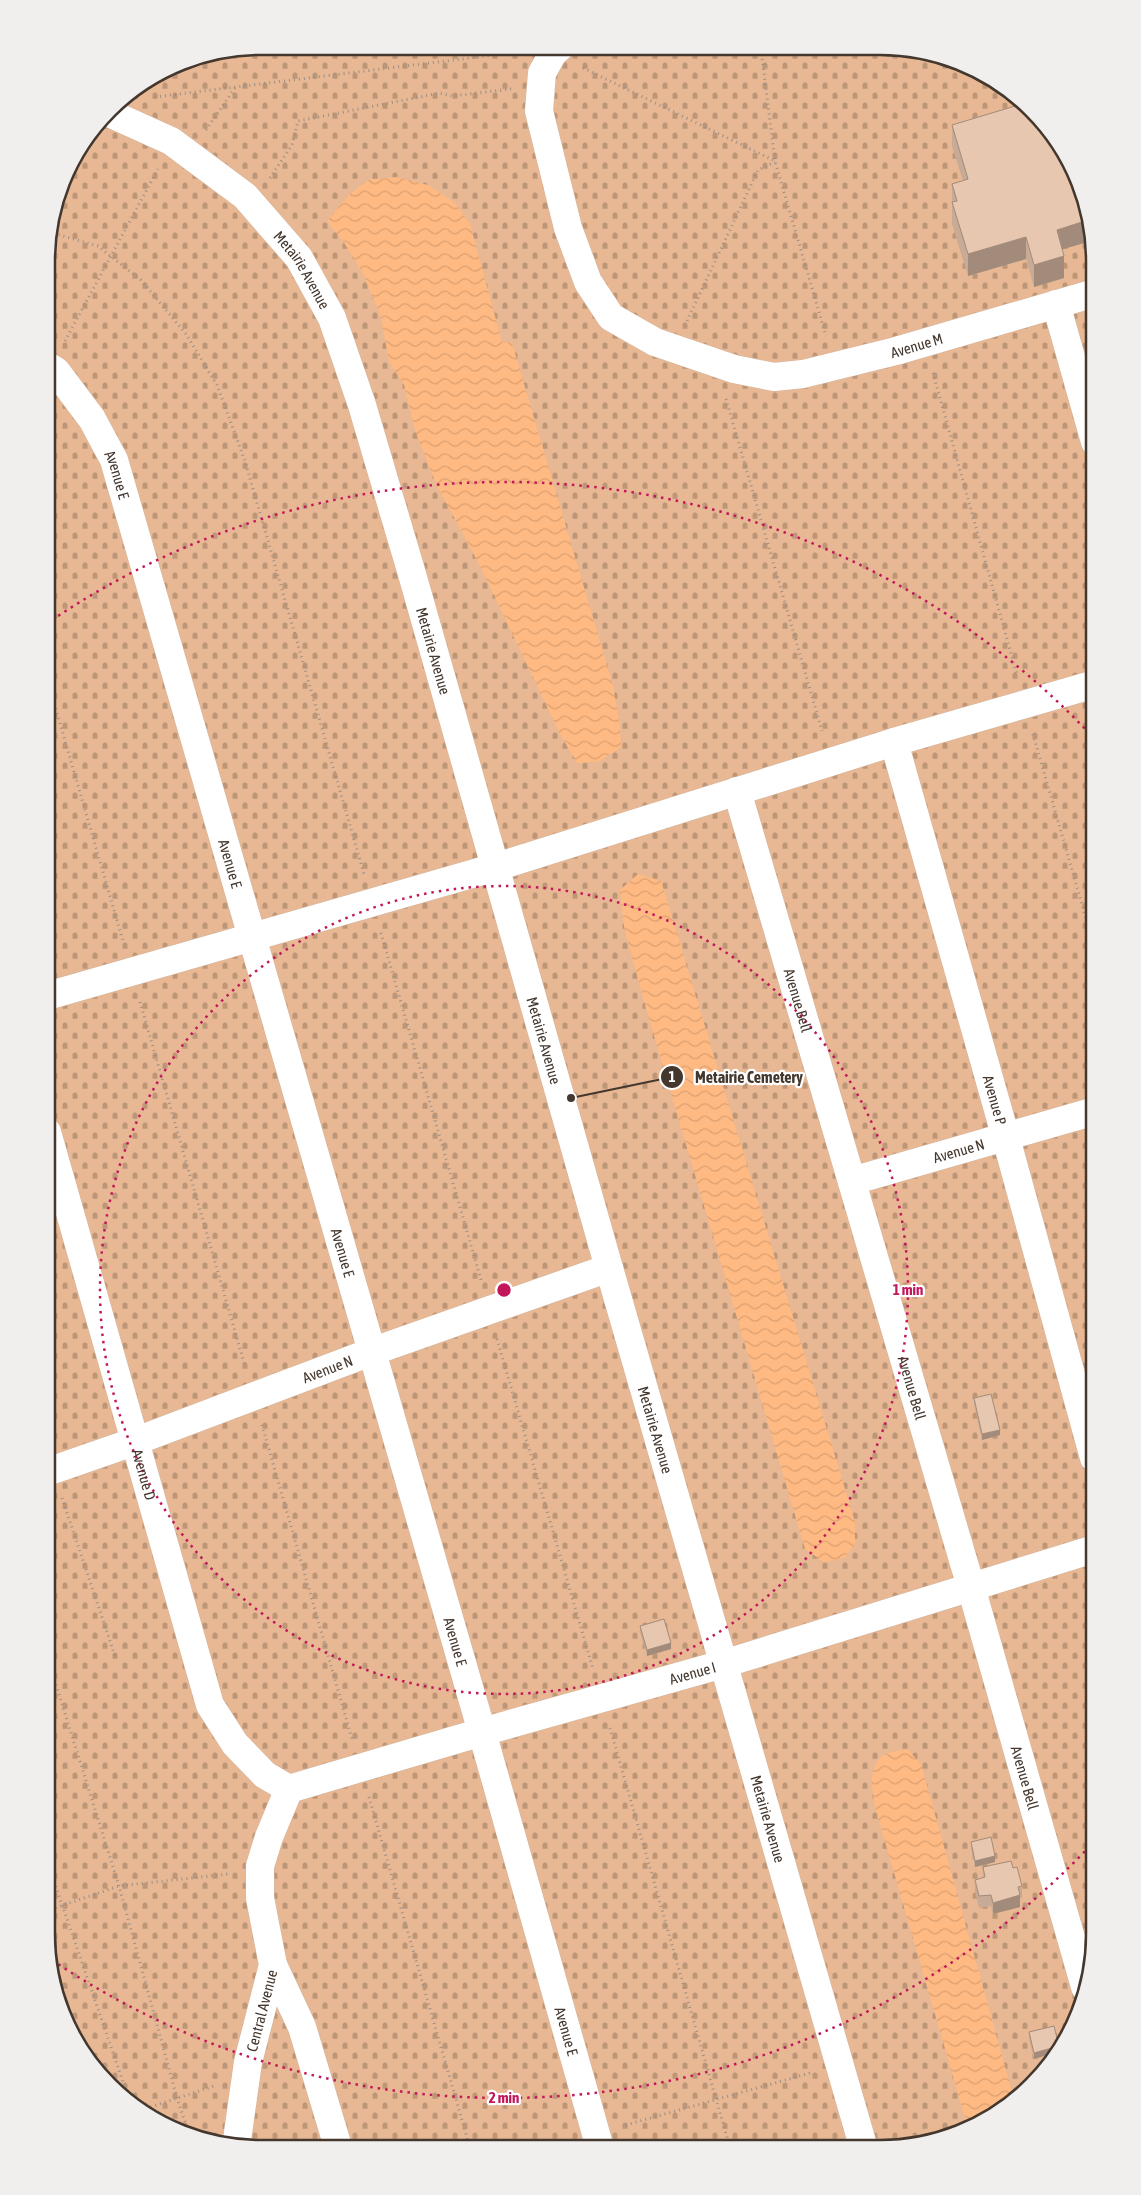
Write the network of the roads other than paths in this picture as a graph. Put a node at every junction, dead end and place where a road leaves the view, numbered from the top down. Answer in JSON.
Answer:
{"nodes":[{"id":1,"x":552,"y":55,"type":"edge"},
{"id":2,"x":115,"y":116,"type":"edge"},
{"id":3,"x":1086,"y":296,"type":"edge"},
{"id":4,"x":1056,"y":304,"type":"junction"},
{"id":5,"x":55,"y":373,"type":"edge"},
{"id":6,"x":1086,"y":410,"type":"edge"},
{"id":7,"x":1086,"y":686,"type":"edge"},
{"id":8,"x":894,"y":742,"type":"junction"},
{"id":9,"x":737,"y":791,"type":"junction"},
{"id":10,"x":496,"y":867,"type":"junction"},
{"id":11,"x":252,"y":939,"type":"junction"},
{"id":12,"x":55,"y":994,"type":"edge"},
{"id":13,"x":1086,"y":1113,"type":"edge"},
{"id":14,"x":1006,"y":1138,"type":"junction"},
{"id":15,"x":55,"y":1160,"type":"edge"},
{"id":16,"x":852,"y":1181,"type":"junction"},
{"id":17,"x":609,"y":1268,"type":"junction"},
{"id":18,"x":371,"y":1352,"type":"junction"},
{"id":19,"x":1086,"y":1429,"type":"edge"},
{"id":20,"x":136,"y":1442,"type":"junction"},
{"id":21,"x":55,"y":1469,"type":"edge"},
{"id":22,"x":1086,"y":1551,"type":"edge"},
{"id":23,"x":971,"y":1587,"type":"junction"},
{"id":24,"x":723,"y":1664,"type":"junction"},
{"id":25,"x":482,"y":1732,"type":"junction"},
{"id":26,"x":289,"y":1789,"type":"junction"},
{"id":27,"x":273,"y":1965,"type":"junction"},
{"id":28,"x":1082,"y":1975,"type":"edge"},
{"id":29,"x":237,"y":2138,"type":"edge"},
{"id":30,"x":336,"y":2140,"type":"edge"},
{"id":31,"x":598,"y":2140,"type":"edge"},
{"id":32,"x":861,"y":2140,"type":"edge"}],
"edges":[{"from":1,"to":4,"type":"lane","name":"Avenue M"},
{"from":2,"to":10,"type":"lane","name":"Metairie Avenue"},
{"from":3,"to":4,"type":"lane","name":"Avenue M"},
{"from":4,"to":6,"type":"lane"},
{"from":5,"to":11,"type":"lane","name":"Avenue E"},
{"from":7,"to":8,"type":"lane"},
{"from":8,"to":9,"type":"lane"},
{"from":8,"to":14,"type":"lane","name":"Avenue P"},
{"from":9,"to":10,"type":"lane"},
{"from":9,"to":16,"type":"lane","name":"Avenue Bell"},
{"from":10,"to":11,"type":"lane"},
{"from":10,"to":17,"type":"lane","name":"Metairie Avenue"},
{"from":11,"to":12,"type":"lane"},
{"from":11,"to":18,"type":"lane","name":"Avenue E"},
{"from":13,"to":14,"type":"lane","name":"Avenue N"},
{"from":14,"to":16,"type":"lane","name":"Avenue N"},
{"from":14,"to":19,"type":"lane","name":"Avenue P"},
{"from":15,"to":20,"type":"lane","name":"Avenue D"},
{"from":16,"to":23,"type":"lane","name":"Avenue Bell"},
{"from":17,"to":18,"type":"lane","name":"Avenue N"},
{"from":17,"to":24,"type":"lane","name":"Metairie Avenue"},
{"from":18,"to":20,"type":"lane","name":"Avenue N"},
{"from":18,"to":25,"type":"lane","name":"Avenue E"},
{"from":20,"to":21,"type":"lane","name":"Avenue N"},
{"from":20,"to":26,"type":"lane","name":"Avenue D"},
{"from":22,"to":23,"type":"lane","name":"Avenue I"},
{"from":23,"to":24,"type":"lane","name":"Avenue I"},
{"from":23,"to":28,"type":"lane","name":"Avenue Bell"},
{"from":24,"to":25,"type":"lane","name":"Avenue I"},
{"from":24,"to":32,"type":"lane","name":"Metairie Avenue"},
{"from":25,"to":26,"type":"lane","name":"Avenue I"},
{"from":25,"to":31,"type":"lane","name":"Avenue E"},
{"from":26,"to":27,"type":"lane","name":"Central Avenue"},
{"from":27,"to":29,"type":"lane","name":"Central Avenue"},
{"from":27,"to":30,"type":"lane"}]}
